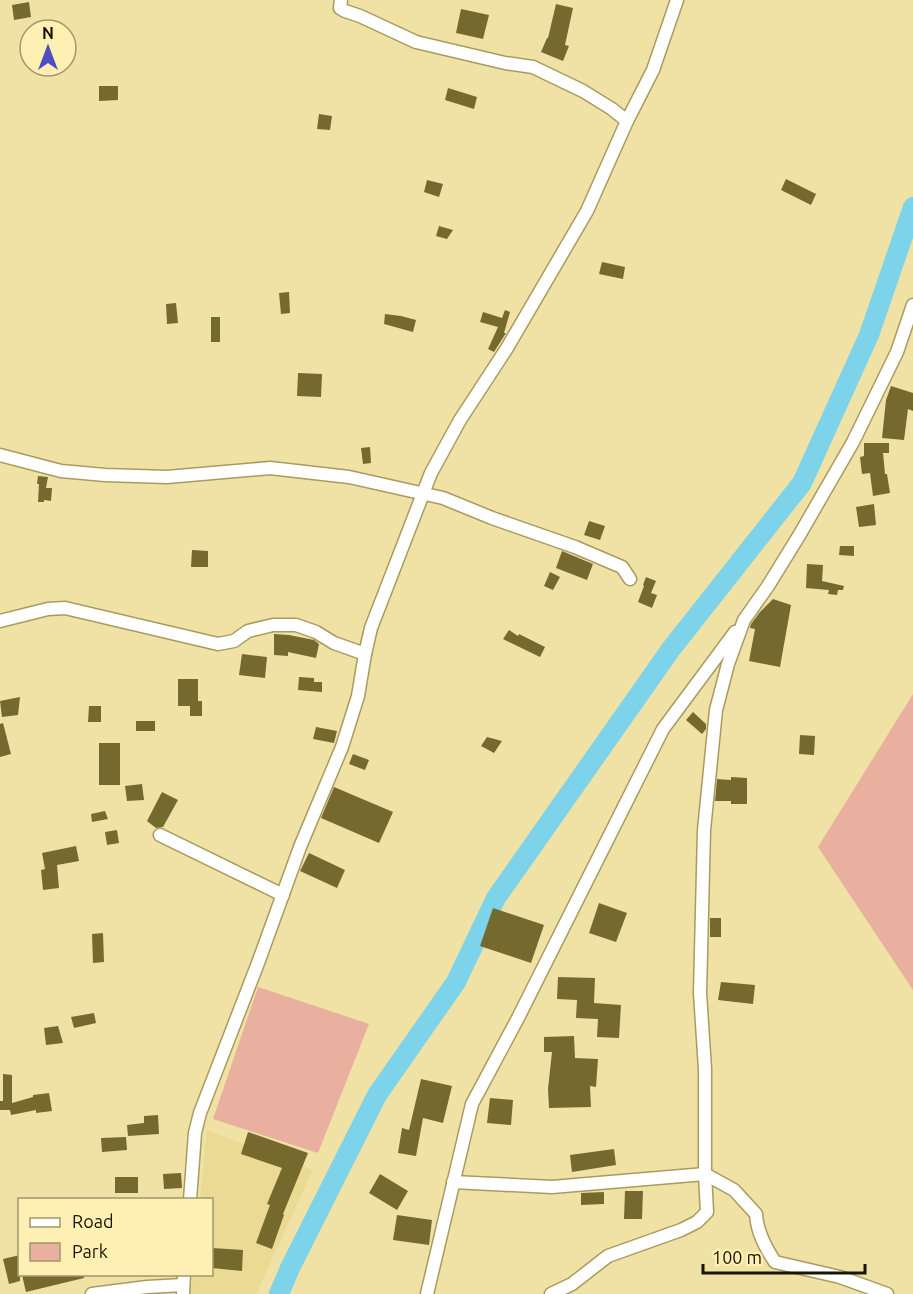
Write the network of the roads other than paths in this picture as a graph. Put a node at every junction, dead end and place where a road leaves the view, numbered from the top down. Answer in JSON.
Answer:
{"nodes":[{"id":1,"x":341,"y":0,"type":"edge"},
{"id":2,"x":677,"y":0,"type":"edge"},
{"id":3,"x":627,"y":121,"type":"junction"},
{"id":4,"x":913,"y":305,"type":"edge"},
{"id":5,"x":0,"y":456,"type":"edge"},
{"id":6,"x":424,"y":493,"type":"junction"},
{"id":7,"x":630,"y":579,"type":"dead end"},
{"id":8,"x":744,"y":620,"type":"junction"},
{"id":9,"x":0,"y":621,"type":"edge"},
{"id":10,"x":365,"y":654,"type":"junction"},
{"id":11,"x":160,"y":835,"type":"dead end"},
{"id":12,"x":283,"y":895,"type":"junction"},
{"id":13,"x":705,"y":1174,"type":"junction"},
{"id":14,"x":453,"y":1182,"type":"junction"},
{"id":15,"x":190,"y":1198,"type":"edge"},
{"id":16,"x":183,"y":1285,"type":"edge"},
{"id":17,"x":92,"y":1294,"type":"edge"},
{"id":18,"x":426,"y":1294,"type":"edge"},
{"id":19,"x":551,"y":1294,"type":"edge"},
{"id":20,"x":887,"y":1294,"type":"edge"}],
"edges":[{"from":1,"to":3,"type":"street"},
{"from":2,"to":3,"type":"street"},
{"from":3,"to":6,"type":"street"},
{"from":4,"to":8,"type":"street"},
{"from":5,"to":6,"type":"street"},
{"from":6,"to":7,"type":"street"},
{"from":6,"to":10,"type":"street"},
{"from":8,"to":13,"type":"street"},
{"from":8,"to":14,"type":"street"},
{"from":9,"to":10,"type":"street"},
{"from":10,"to":12,"type":"street"},
{"from":11,"to":12,"type":"street"},
{"from":12,"to":15,"type":"street"},
{"from":13,"to":14,"type":"street"},
{"from":13,"to":19,"type":"street"},
{"from":13,"to":20,"type":"street"},
{"from":14,"to":18,"type":"street"},
{"from":16,"to":17,"type":"street"}]}
